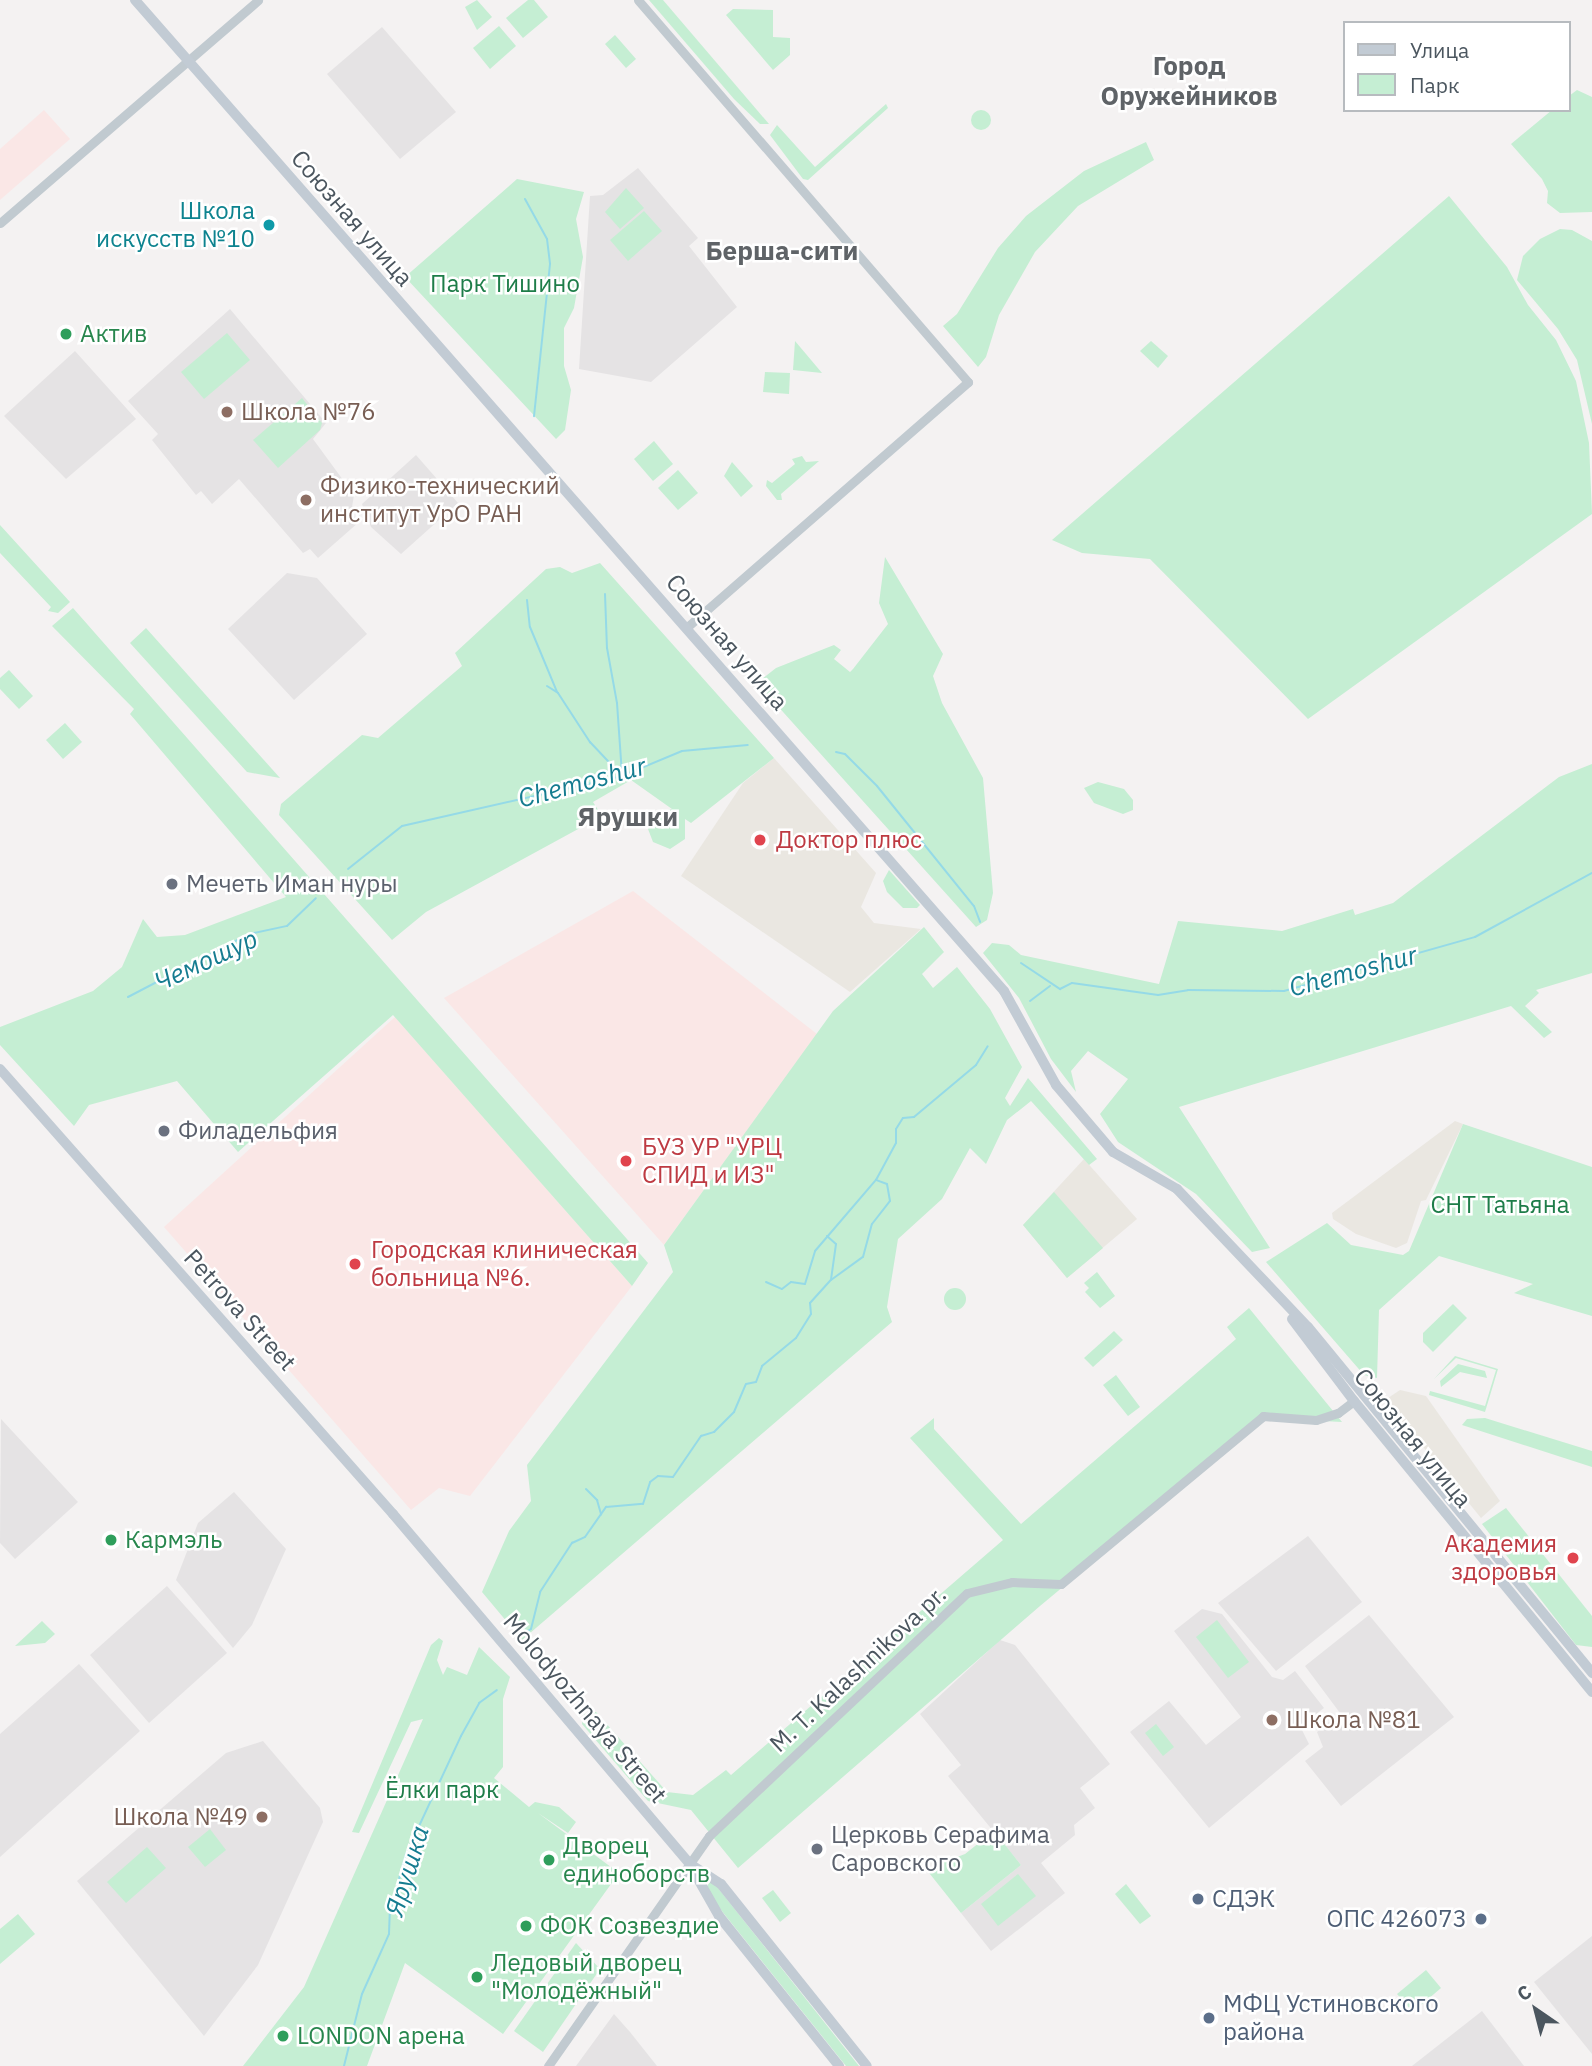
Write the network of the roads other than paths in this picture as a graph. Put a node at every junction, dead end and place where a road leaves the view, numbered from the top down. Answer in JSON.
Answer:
{"nodes":[{"id":1,"x":135,"y":0,"type":"edge"},
{"id":2,"x":258,"y":0,"type":"edge"},
{"id":3,"x":638,"y":0,"type":"edge"},
{"id":4,"x":188,"y":61,"type":"junction"},
{"id":5,"x":0,"y":223,"type":"edge"},
{"id":6,"x":687,"y":628,"type":"junction"},
{"id":7,"x":0,"y":1069,"type":"edge"},
{"id":8,"x":1305,"y":1330,"type":"junction"},
{"id":9,"x":1354,"y":1401,"type":"junction"},
{"id":10,"x":449,"y":1578,"type":"joint"},
{"id":11,"x":1592,"y":1673,"type":"edge"},
{"id":12,"x":1592,"y":1692,"type":"edge"},
{"id":13,"x":690,"y":1863,"type":"junction"},
{"id":14,"x":548,"y":2066,"type":"edge"},
{"id":15,"x":839,"y":2066,"type":"edge"},
{"id":16,"x":867,"y":2066,"type":"edge"}],
"edges":[{"from":1,"to":4,"type":"main road","name":"Союзная улица"},
{"from":2,"to":4,"type":"street"},
{"from":3,"to":6,"type":"street"},
{"from":4,"to":5,"type":"street"},
{"from":4,"to":6,"type":"main road","name":"Союзная улица"},
{"from":6,"to":8,"type":"main road","name":"Союзная улица"},
{"from":7,"to":10,"type":"main road","name":"Petrova Street"},
{"from":8,"to":9,"type":"main road","name":"Союзная улица"},
{"from":8,"to":11,"type":"main road","name":"Союзная улица"},
{"from":9,"to":12,"type":"main road","name":"Союзная улица"},
{"from":9,"to":13,"type":"street","name":"M. T. Kalashnikova pr."},
{"from":10,"to":13,"type":"main road","name":"Molodyozhnaya Street"},
{"from":13,"to":14,"type":"street","name":"M. T. Kalashnikova pr."},
{"from":13,"to":15,"type":"main road","name":"Molodyozhnaya Street"},
{"from":13,"to":16,"type":"main road","name":"Molodyozhnaya Street"}]}
